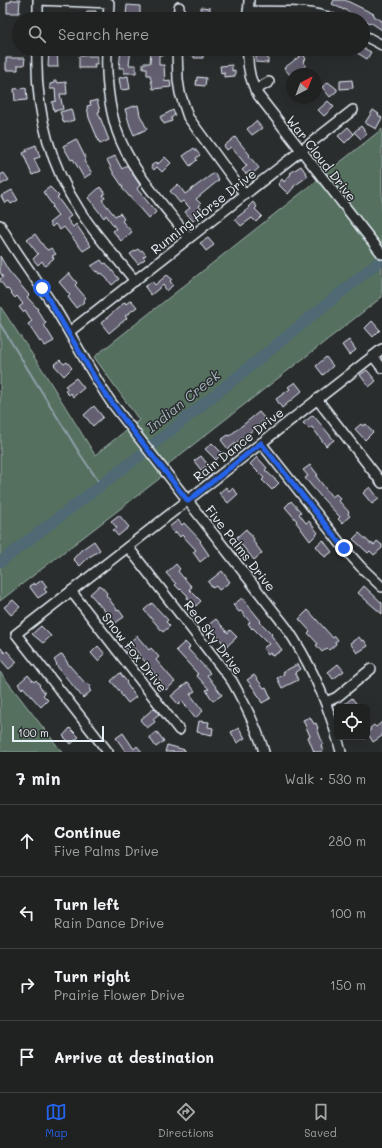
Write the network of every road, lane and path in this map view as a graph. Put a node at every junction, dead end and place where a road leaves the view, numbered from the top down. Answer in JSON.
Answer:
{"nodes":[{"id":1,"x":38,"y":0,"type":"edge"},
{"id":2,"x":249,"y":0,"type":"edge"},
{"id":3,"x":179,"y":7,"type":"dead end"},
{"id":4,"x":38,"y":12,"type":"edge"},
{"id":5,"x":108,"y":12,"type":"edge"},
{"id":6,"x":179,"y":12,"type":"edge"},
{"id":7,"x":248,"y":12,"type":"edge"},
{"id":8,"x":370,"y":39,"type":"edge"},
{"id":9,"x":382,"y":45,"type":"edge"},
{"id":10,"x":36,"y":56,"type":"edge"},
{"id":11,"x":107,"y":56,"type":"edge"},
{"id":12,"x":177,"y":56,"type":"edge"},
{"id":13,"x":248,"y":56,"type":"edge"},
{"id":14,"x":269,"y":82,"type":"dead end"},
{"id":15,"x":255,"y":90,"type":"junction"},
{"id":16,"x":353,"y":110,"type":"dead end"},
{"id":17,"x":300,"y":151,"type":"junction"},
{"id":18,"x":244,"y":195,"type":"junction"},
{"id":19,"x":0,"y":225,"type":"edge"},
{"id":20,"x":190,"y":238,"type":"junction"},
{"id":21,"x":382,"y":254,"type":"edge"},
{"id":22,"x":135,"y":281,"type":"junction"},
{"id":23,"x":68,"y":332,"type":"junction"},
{"id":24,"x":382,"y":349,"type":"edge"},
{"id":25,"x":373,"y":356,"type":"junction"},
{"id":26,"x":382,"y":368,"type":"edge"},
{"id":27,"x":317,"y":399,"type":"junction"},
{"id":28,"x":261,"y":443,"type":"junction"},
{"id":29,"x":382,"y":483,"type":"edge"},
{"id":30,"x":188,"y":501,"type":"junction"},
{"id":31,"x":128,"y":547,"type":"junction"},
{"id":32,"x":382,"y":587,"type":"edge"},
{"id":33,"x":71,"y":591,"type":"junction"},
{"id":34,"x":371,"y":669,"type":"dead end"},
{"id":35,"x":326,"y":702,"type":"junction"},
{"id":36,"x":334,"y":727,"type":"edge"},
{"id":37,"x":179,"y":730,"type":"dead end"},
{"id":38,"x":338,"y":740,"type":"edge"},
{"id":39,"x":108,"y":752,"type":"edge"},
{"id":40,"x":264,"y":752,"type":"edge"},
{"id":41,"x":341,"y":752,"type":"edge"}],
"edges":[{"from":1,"to":4,"type":"street"},
{"from":1,"to":5,"type":"street"},
{"from":2,"to":7,"type":"street"},
{"from":3,"to":6,"type":"street"},
{"from":8,"to":9,"type":"street"},
{"from":10,"to":22,"type":"street"},
{"from":11,"to":20,"type":"street"},
{"from":12,"to":18,"type":"street"},
{"from":13,"to":15,"type":"street","name":"War Cloud Drive"},
{"from":14,"to":15,"type":"street"},
{"from":15,"to":17,"type":"street","name":"War Cloud Drive"},
{"from":16,"to":17,"type":"street","name":"Running Horse Drive"},
{"from":17,"to":18,"type":"street","name":"Running Horse Drive"},
{"from":17,"to":21,"type":"street","name":"War Cloud Drive"},
{"from":18,"to":20,"type":"street","name":"Running Horse Drive"},
{"from":19,"to":23,"type":"street","name":"Five Palms Drive"},
{"from":20,"to":22,"type":"street","name":"Running Horse Drive"},
{"from":22,"to":23,"type":"street","name":"Running Horse Drive"},
{"from":23,"to":30,"type":"street","name":"Five Palms Drive"},
{"from":24,"to":25,"type":"street","name":"Rain Dance Drive"},
{"from":25,"to":26,"type":"street"},
{"from":25,"to":27,"type":"street","name":"Rain Dance Drive"},
{"from":27,"to":28,"type":"street","name":"Rain Dance Drive"},
{"from":27,"to":29,"type":"street"},
{"from":28,"to":30,"type":"street","name":"Rain Dance Drive"},
{"from":28,"to":32,"type":"street"},
{"from":30,"to":31,"type":"street","name":"Rain Dance Drive"},
{"from":30,"to":35,"type":"street","name":"Five Palms Drive"},
{"from":31,"to":33,"type":"street","name":"Rain Dance Drive"},
{"from":31,"to":40,"type":"street","name":"Red Sky Drive"},
{"from":33,"to":37,"type":"street","name":"Snow Fox Drive"},
{"from":33,"to":39,"type":"street","name":"Rain Dance Drive"},
{"from":34,"to":35,"type":"street"},
{"from":35,"to":36,"type":"street","name":"Five Palms Drive"},
{"from":38,"to":41,"type":"street","name":"Five Palms Drive"}]}
